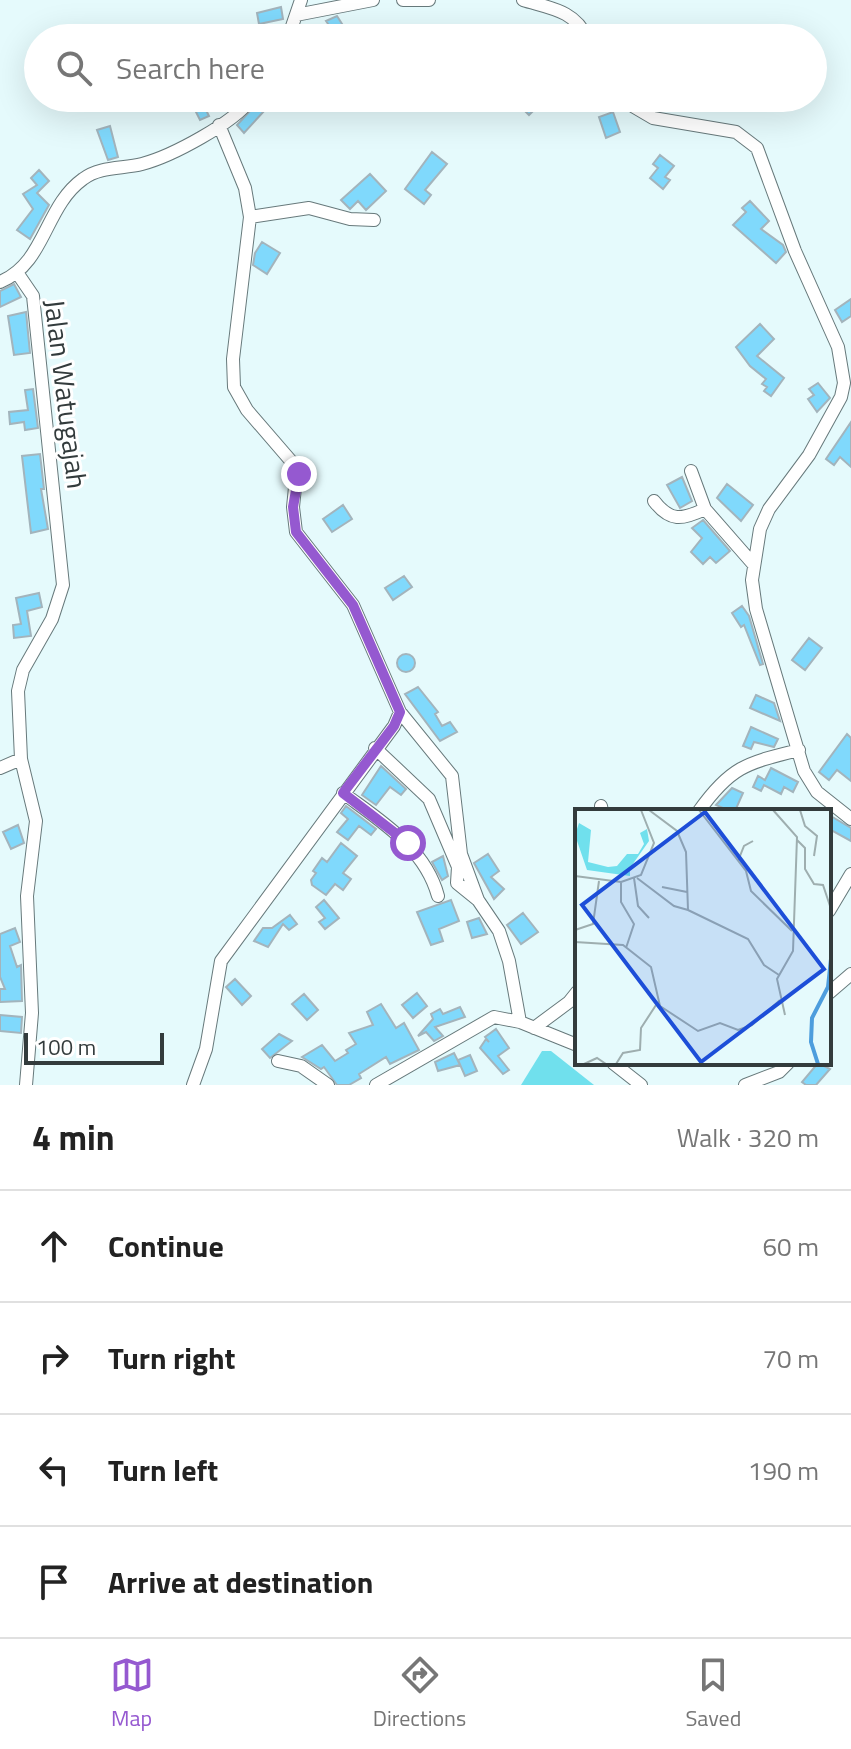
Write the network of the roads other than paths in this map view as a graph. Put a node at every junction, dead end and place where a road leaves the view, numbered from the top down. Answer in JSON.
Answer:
{"nodes":[{"id":1,"x":301,"y":0,"type":"edge"},
{"id":2,"x":373,"y":0,"type":"edge"},
{"id":3,"x":403,"y":0,"type":"edge"},
{"id":4,"x":429,"y":0,"type":"edge"},
{"id":5,"x":523,"y":0,"type":"edge"},
{"id":6,"x":296,"y":15,"type":"junction"},
{"id":7,"x":293,"y":24,"type":"edge"},
{"id":8,"x":579,"y":24,"type":"edge"},
{"id":9,"x":241,"y":112,"type":"edge"},
{"id":10,"x":643,"y":112,"type":"edge"},
{"id":11,"x":219,"y":125,"type":"junction"},
{"id":12,"x":250,"y":217,"type":"junction"},
{"id":13,"x":374,"y":220,"type":"dead end"},
{"id":14,"x":18,"y":274,"type":"junction"},
{"id":15,"x":0,"y":282,"type":"edge"},
{"id":16,"x":851,"y":403,"type":"edge"},
{"id":17,"x":836,"y":407,"type":"junction"},
{"id":18,"x":691,"y":471,"type":"dead end"},
{"id":19,"x":654,"y":501,"type":"dead end"},
{"id":20,"x":705,"y":509,"type":"junction"},
{"id":21,"x":754,"y":565,"type":"junction"},
{"id":22,"x":400,"y":712,"type":"junction"},
{"id":23,"x":375,"y":748,"type":"junction"},
{"id":24,"x":799,"y":750,"type":"junction"},
{"id":25,"x":21,"y":759,"type":"junction"},
{"id":26,"x":0,"y":768,"type":"edge"},
{"id":27,"x":343,"y":793,"type":"junction"},
{"id":28,"x":701,"y":809,"type":"edge"},
{"id":29,"x":851,"y":819,"type":"edge"},
{"id":30,"x":851,"y":874,"type":"edge"},
{"id":31,"x":438,"y":896,"type":"dead end"},
{"id":32,"x":478,"y":900,"type":"junction"},
{"id":33,"x":831,"y":908,"type":"edge"},
{"id":34,"x":851,"y":974,"type":"edge"},
{"id":35,"x":831,"y":991,"type":"edge"},
{"id":36,"x":575,"y":994,"type":"edge"},
{"id":37,"x":520,"y":1022,"type":"junction"},
{"id":38,"x":534,"y":1028,"type":"junction"},
{"id":39,"x":575,"y":1044,"type":"edge"},
{"id":40,"x":278,"y":1061,"type":"dead end"},
{"id":41,"x":616,"y":1065,"type":"edge"},
{"id":42,"x":786,"y":1065,"type":"edge"},
{"id":43,"x":26,"y":1085,"type":"edge"},
{"id":44,"x":193,"y":1085,"type":"edge"},
{"id":45,"x":328,"y":1085,"type":"edge"},
{"id":46,"x":376,"y":1085,"type":"edge"},
{"id":47,"x":641,"y":1085,"type":"edge"},
{"id":48,"x":745,"y":1085,"type":"edge"}],
"edges":[{"from":1,"to":6,"type":"street"},
{"from":2,"to":6,"type":"street"},
{"from":3,"to":4,"type":"street"},
{"from":5,"to":8,"type":"street"},
{"from":6,"to":7,"type":"street"},
{"from":9,"to":11,"type":"street"},
{"from":10,"to":17,"type":"street"},
{"from":11,"to":12,"type":"street"},
{"from":11,"to":14,"type":"street"},
{"from":12,"to":13,"type":"street"},
{"from":12,"to":22,"type":"street"},
{"from":14,"to":15,"type":"street"},
{"from":14,"to":25,"type":"street","name":"Jalan Watugajah"},
{"from":16,"to":17,"type":"street"},
{"from":17,"to":21,"type":"street"},
{"from":18,"to":20,"type":"street"},
{"from":19,"to":20,"type":"street"},
{"from":20,"to":21,"type":"street"},
{"from":21,"to":24,"type":"street"},
{"from":22,"to":23,"type":"street"},
{"from":22,"to":32,"type":"street"},
{"from":23,"to":27,"type":"street"},
{"from":23,"to":32,"type":"street"},
{"from":24,"to":28,"type":"street"},
{"from":24,"to":29,"type":"street"},
{"from":25,"to":26,"type":"street"},
{"from":25,"to":43,"type":"street","name":"Jalan Watugajah"},
{"from":27,"to":31,"type":"street"},
{"from":27,"to":44,"type":"street"},
{"from":30,"to":33,"type":"street"},
{"from":32,"to":37,"type":"street"},
{"from":34,"to":35,"type":"street"},
{"from":36,"to":38,"type":"street"},
{"from":37,"to":38,"type":"street"},
{"from":37,"to":46,"type":"street"},
{"from":38,"to":39,"type":"street"},
{"from":40,"to":45,"type":"street"},
{"from":41,"to":47,"type":"street"},
{"from":42,"to":48,"type":"street"}]}
